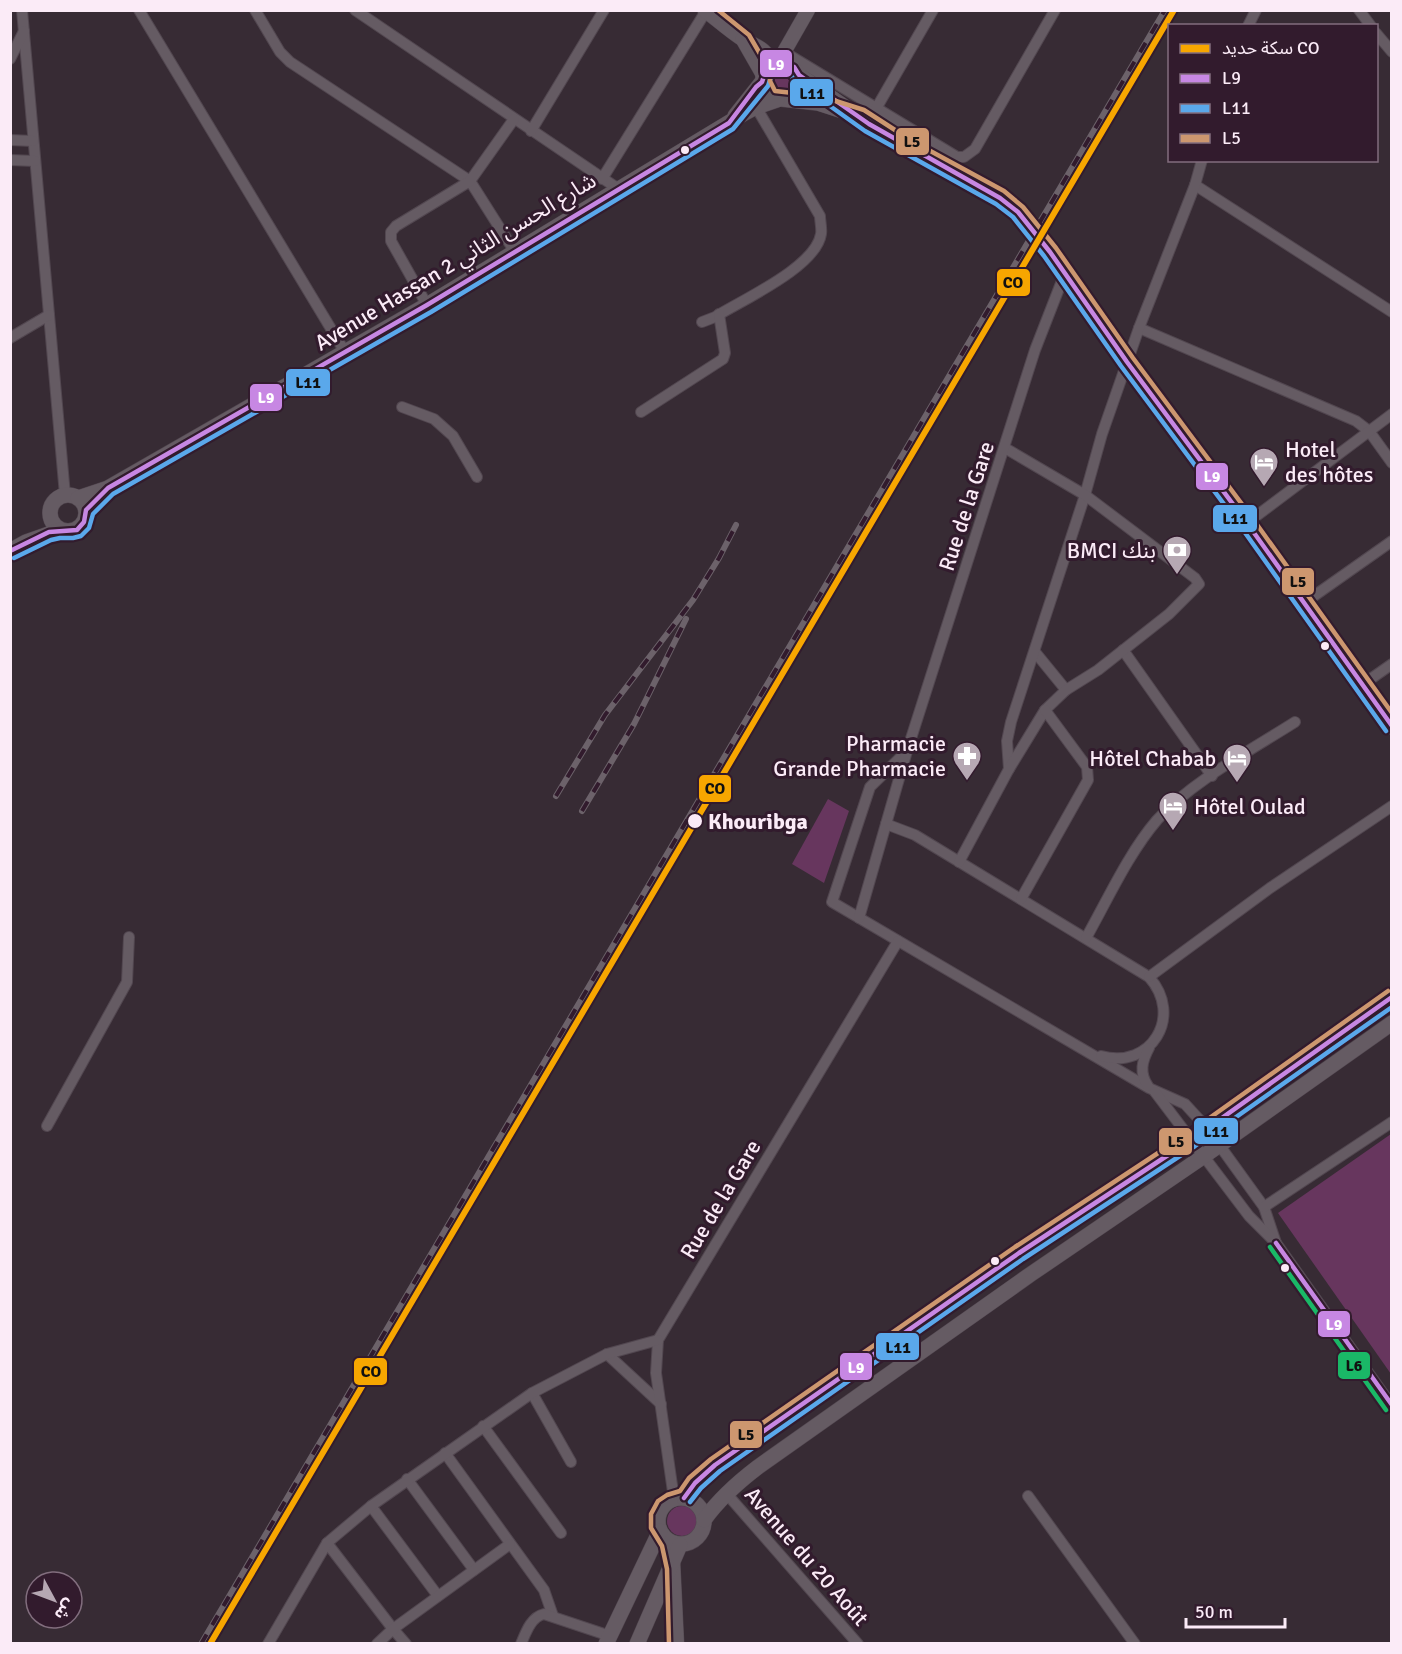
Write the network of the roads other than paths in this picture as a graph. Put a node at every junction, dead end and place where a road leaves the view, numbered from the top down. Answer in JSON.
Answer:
{"nodes":[{"id":1,"x":22,"y":10,"type":"edge"},
{"id":2,"x":139,"y":10,"type":"edge"},
{"id":3,"x":255,"y":10,"type":"edge"},
{"id":4,"x":354,"y":10,"type":"edge"},
{"id":5,"x":604,"y":10,"type":"edge"},
{"id":6,"x":808,"y":10,"type":"edge"},
{"id":7,"x":933,"y":10,"type":"edge"},
{"id":8,"x":1055,"y":10,"type":"edge"},
{"id":9,"x":1256,"y":10,"type":"edge"},
{"id":10,"x":1359,"y":10,"type":"edge"},
{"id":11,"x":705,"y":11,"type":"edge"},
{"id":12,"x":1249,"y":24,"type":"edge"},
{"id":13,"x":1370,"y":24,"type":"edge"},
{"id":14,"x":24,"y":31,"type":"junction"},
{"id":15,"x":1378,"y":34,"type":"edge"},
{"id":16,"x":1392,"y":52,"type":"edge"},
{"id":17,"x":10,"y":59,"type":"edge"},
{"id":18,"x":773,"y":67,"type":"junction"},
{"id":19,"x":799,"y":75,"type":"junction"},
{"id":20,"x":782,"y":99,"type":"junction"},
{"id":21,"x":756,"y":107,"type":"junction"},
{"id":22,"x":877,"y":107,"type":"junction"},
{"id":23,"x":514,"y":119,"type":"junction"},
{"id":24,"x":865,"y":121,"type":"junction"},
{"id":25,"x":729,"y":123,"type":"junction"},
{"id":26,"x":531,"y":131,"type":"junction"},
{"id":27,"x":10,"y":140,"type":"edge"},
{"id":28,"x":33,"y":141,"type":"junction"},
{"id":29,"x":10,"y":160,"type":"edge"},
{"id":30,"x":35,"y":162,"type":"junction"},
{"id":31,"x":1201,"y":162,"type":"edge"},
{"id":32,"x":602,"y":179,"type":"junction"},
{"id":33,"x":470,"y":182,"type":"junction"},
{"id":34,"x":1195,"y":184,"type":"junction"},
{"id":35,"x":620,"y":190,"type":"junction"},
{"id":36,"x":515,"y":252,"type":"junction"},
{"id":37,"x":1065,"y":273,"type":"junction"},
{"id":38,"x":427,"y":305,"type":"junction"},
{"id":39,"x":1392,"y":312,"type":"edge"},
{"id":40,"x":719,"y":314,"type":"junction"},
{"id":41,"x":49,"y":315,"type":"junction"},
{"id":42,"x":702,"y":322,"type":"dead end"},
{"id":43,"x":1139,"y":328,"type":"junction"},
{"id":44,"x":10,"y":338,"type":"edge"},
{"id":45,"x":345,"y":352,"type":"junction"},
{"id":46,"x":1127,"y":362,"type":"junction"},
{"id":47,"x":402,"y":407,"type":"dead end"},
{"id":48,"x":641,"y":412,"type":"dead end"},
{"id":49,"x":1392,"y":414,"type":"edge"},
{"id":50,"x":1369,"y":431,"type":"junction"},
{"id":51,"x":1005,"y":448,"type":"junction"},
{"id":52,"x":1392,"y":463,"type":"edge"},
{"id":53,"x":477,"y":477,"type":"dead end"},
{"id":54,"x":1085,"y":495,"type":"junction"},
{"id":55,"x":76,"y":501,"type":"junction"},
{"id":56,"x":1247,"y":523,"type":"junction"},
{"id":57,"x":55,"y":524,"type":"junction"},
{"id":58,"x":1392,"y":541,"type":"edge"},
{"id":59,"x":10,"y":551,"type":"edge"},
{"id":60,"x":1304,"y":603,"type":"junction"},
{"id":61,"x":1123,"y":650,"type":"junction"},
{"id":62,"x":1035,"y":652,"type":"junction"},
{"id":63,"x":1392,"y":664,"type":"edge"},
{"id":64,"x":1362,"y":685,"type":"junction"},
{"id":65,"x":1066,"y":690,"type":"junction"},
{"id":66,"x":1046,"y":710,"type":"junction"},
{"id":67,"x":1295,"y":722,"type":"dead end"},
{"id":68,"x":1392,"y":727,"type":"edge"},
{"id":69,"x":907,"y":751,"type":"junction"},
{"id":70,"x":1009,"y":769,"type":"junction"},
{"id":71,"x":1212,"y":776,"type":"junction"},
{"id":72,"x":1392,"y":806,"type":"edge"},
{"id":73,"x":886,"y":825,"type":"junction"},
{"id":74,"x":959,"y":862,"type":"junction"},
{"id":75,"x":1021,"y":899,"type":"junction"},
{"id":76,"x":859,"y":918,"type":"junction"},
{"id":77,"x":129,"y":937,"type":"dead end"},
{"id":78,"x":1086,"y":938,"type":"junction"},
{"id":79,"x":898,"y":940,"type":"junction"},
{"id":80,"x":1149,"y":977,"type":"junction"},
{"id":81,"x":1392,"y":997,"type":"edge"},
{"id":82,"x":1392,"y":1023,"type":"edge"},
{"id":83,"x":1152,"y":1042,"type":"junction"},
{"id":84,"x":1092,"y":1054,"type":"junction"},
{"id":85,"x":1152,"y":1089,"type":"junction"},
{"id":86,"x":1392,"y":1122,"type":"edge"},
{"id":87,"x":47,"y":1126,"type":"dead end"},
{"id":88,"x":1207,"y":1128,"type":"junction"},
{"id":89,"x":1191,"y":1140,"type":"junction"},
{"id":90,"x":1220,"y":1144,"type":"junction"},
{"id":91,"x":1204,"y":1156,"type":"junction"},
{"id":92,"x":1264,"y":1207,"type":"junction"},
{"id":93,"x":1276,"y":1243,"type":"junction"},
{"id":94,"x":658,"y":1340,"type":"junction"},
{"id":95,"x":607,"y":1354,"type":"junction"},
{"id":96,"x":532,"y":1393,"type":"junction"},
{"id":97,"x":662,"y":1404,"type":"junction"},
{"id":98,"x":1392,"y":1406,"type":"edge"},
{"id":99,"x":483,"y":1426,"type":"junction"},
{"id":100,"x":444,"y":1453,"type":"junction"},
{"id":101,"x":572,"y":1462,"type":"dead end"},
{"id":102,"x":407,"y":1479,"type":"junction"},
{"id":103,"x":726,"y":1493,"type":"junction"},
{"id":104,"x":1028,"y":1496,"type":"dead end"},
{"id":105,"x":679,"y":1499,"type":"junction"},
{"id":106,"x":371,"y":1506,"type":"junction"},
{"id":107,"x":704,"y":1520,"type":"junction"},
{"id":108,"x":561,"y":1533,"type":"dead end"},
{"id":109,"x":669,"y":1539,"type":"junction"},
{"id":110,"x":327,"y":1543,"type":"junction"},
{"id":111,"x":510,"y":1544,"type":"junction"},
{"id":112,"x":673,"y":1561,"type":"junction"},
{"id":113,"x":474,"y":1570,"type":"junction"},
{"id":114,"x":438,"y":1596,"type":"junction"},
{"id":115,"x":553,"y":1616,"type":"junction"},
{"id":116,"x":393,"y":1629,"type":"junction"},
{"id":117,"x":608,"y":1640,"type":"edge"},
{"id":118,"x":268,"y":1644,"type":"edge"},
{"id":119,"x":377,"y":1644,"type":"edge"},
{"id":120,"x":406,"y":1644,"type":"edge"},
{"id":121,"x":521,"y":1644,"type":"edge"},
{"id":122,"x":637,"y":1644,"type":"edge"},
{"id":123,"x":677,"y":1644,"type":"edge"},
{"id":124,"x":858,"y":1644,"type":"edge"},
{"id":125,"x":1135,"y":1644,"type":"edge"}],
"edges":[{"from":1,"to":14,"type":"street"},
{"from":2,"to":45,"type":"street"},
{"from":3,"to":33,"type":"street"},
{"from":4,"to":23,"type":"street"},
{"from":5,"to":26,"type":"street"},
{"from":6,"to":18,"type":"street"},
{"from":7,"to":22,"type":"street"},
{"from":8,"to":22,"type":"street"},
{"from":9,"to":12,"type":"street"},
{"from":10,"to":13,"type":"street"},
{"from":11,"to":18,"type":"main road"},
{"from":11,"to":32,"type":"street"},
{"from":14,"to":17,"type":"street"},
{"from":14,"to":28,"type":"street"},
{"from":15,"to":16,"type":"street"},
{"from":18,"to":19,"type":"main road"},
{"from":18,"to":20,"type":"main road"},
{"from":18,"to":22,"type":"street"},
{"from":18,"to":25,"type":"main road"},
{"from":19,"to":20,"type":"main road"},
{"from":19,"to":24,"type":"main road"},
{"from":20,"to":21,"type":"main road","name":"Avenue Hassan 2 شارع الحسن الثاني"},
{"from":20,"to":24,"type":"main road"},
{"from":21,"to":25,"type":"main road","name":"Avenue Hassan 2 شارع الحسن الثاني"},
{"from":21,"to":40,"type":"street"},
{"from":22,"to":24,"type":"street"},
{"from":23,"to":26,"type":"street"},
{"from":23,"to":33,"type":"street"},
{"from":24,"to":37,"type":"main road"},
{"from":25,"to":35,"type":"main road","name":"Avenue Hassan 2 شارع الحسن الثاني"},
{"from":26,"to":32,"type":"street"},
{"from":27,"to":28,"type":"street"},
{"from":28,"to":30,"type":"street"},
{"from":29,"to":30,"type":"street"},
{"from":30,"to":41,"type":"street"},
{"from":31,"to":34,"type":"street"},
{"from":32,"to":35,"type":"street"},
{"from":33,"to":36,"type":"street"},
{"from":33,"to":38,"type":"street"},
{"from":34,"to":39,"type":"street"},
{"from":34,"to":43,"type":"street"},
{"from":35,"to":36,"type":"main road","name":"Avenue Hassan 2 شارع الحسن الثاني"},
{"from":36,"to":38,"type":"main road","name":"Avenue Hassan 2 شارع الحسن الثاني"},
{"from":37,"to":46,"type":"main road"},
{"from":37,"to":51,"type":"street","name":"Rue de la Gare"},
{"from":38,"to":45,"type":"main road","name":"Avenue Hassan 2 شارع الحسن الثاني"},
{"from":40,"to":42,"type":"street"},
{"from":40,"to":48,"type":"street"},
{"from":41,"to":44,"type":"street"},
{"from":41,"to":55,"type":"street"},
{"from":43,"to":46,"type":"street"},
{"from":43,"to":50,"type":"street"},
{"from":45,"to":55,"type":"main road","name":"Avenue Hassan 2 شارع الحسن الثاني"},
{"from":46,"to":54,"type":"street"},
{"from":46,"to":56,"type":"main road"},
{"from":47,"to":53,"type":"street"},
{"from":49,"to":50,"type":"street"},
{"from":50,"to":52,"type":"street"},
{"from":50,"to":56,"type":"street"},
{"from":51,"to":54,"type":"street"},
{"from":51,"to":69,"type":"street","name":"Rue de la Gare"},
{"from":54,"to":61,"type":"street"},
{"from":54,"to":62,"type":"street"},
{"from":55,"to":57,"type":"main road"},
{"from":55,"to":57,"type":"main road"},
{"from":56,"to":60,"type":"main road"},
{"from":57,"to":59,"type":"main road"},
{"from":58,"to":60,"type":"street"},
{"from":60,"to":64,"type":"main road"},
{"from":61,"to":65,"type":"street"},
{"from":61,"to":71,"type":"street"},
{"from":62,"to":65,"type":"street"},
{"from":62,"to":70,"type":"street"},
{"from":63,"to":64,"type":"street"},
{"from":64,"to":68,"type":"main road"},
{"from":65,"to":66,"type":"street"},
{"from":66,"to":70,"type":"street"},
{"from":66,"to":75,"type":"street"},
{"from":67,"to":71,"type":"street"},
{"from":69,"to":73,"type":"street","name":"Rue de la Gare"},
{"from":69,"to":76,"type":"street"},
{"from":70,"to":74,"type":"street"},
{"from":71,"to":78,"type":"street"},
{"from":72,"to":80,"type":"street"},
{"from":73,"to":74,"type":"street"},
{"from":73,"to":76,"type":"street","name":"Rue de la Gare"},
{"from":74,"to":75,"type":"street"},
{"from":75,"to":78,"type":"street"},
{"from":76,"to":79,"type":"street"},
{"from":77,"to":87,"type":"street"},
{"from":78,"to":80,"type":"street"},
{"from":79,"to":84,"type":"street"},
{"from":79,"to":94,"type":"street","name":"Rue de la Gare"},
{"from":80,"to":83,"type":"street"},
{"from":81,"to":88,"type":"main road"},
{"from":82,"to":90,"type":"main road"},
{"from":83,"to":84,"type":"street"},
{"from":83,"to":85,"type":"street"},
{"from":84,"to":85,"type":"street"},
{"from":85,"to":88,"type":"street"},
{"from":85,"to":89,"type":"street"},
{"from":86,"to":92,"type":"street"},
{"from":88,"to":89,"type":"main road"},
{"from":88,"to":90,"type":"street"},
{"from":89,"to":91,"type":"street"},
{"from":89,"to":105,"type":"main road"},
{"from":90,"to":91,"type":"main road"},
{"from":90,"to":92,"type":"street"},
{"from":91,"to":93,"type":"street"},
{"from":91,"to":103,"type":"main road"},
{"from":92,"to":93,"type":"street"},
{"from":93,"to":98,"type":"street"},
{"from":94,"to":95,"type":"street"},
{"from":94,"to":97,"type":"street","name":"Rue de la Gare"},
{"from":95,"to":96,"type":"street"},
{"from":95,"to":97,"type":"street"},
{"from":96,"to":99,"type":"street"},
{"from":96,"to":101,"type":"street"},
{"from":97,"to":105,"type":"street","name":"Rue de la Gare"},
{"from":99,"to":100,"type":"street"},
{"from":99,"to":108,"type":"street"},
{"from":100,"to":102,"type":"street"},
{"from":100,"to":111,"type":"street"},
{"from":102,"to":106,"type":"street"},
{"from":102,"to":113,"type":"street"},
{"from":103,"to":107,"type":"main road"},
{"from":103,"to":124,"type":"street","name":"Avenue du 20 Août"},
{"from":104,"to":125,"type":"street"},
{"from":105,"to":107,"type":"main road"},
{"from":105,"to":109,"type":"main road"},
{"from":106,"to":110,"type":"street"},
{"from":106,"to":114,"type":"street"},
{"from":107,"to":109,"type":"main road"},
{"from":109,"to":112,"type":"main road"},
{"from":109,"to":117,"type":"main road"},
{"from":110,"to":116,"type":"street"},
{"from":110,"to":118,"type":"street"},
{"from":111,"to":113,"type":"street"},
{"from":111,"to":115,"type":"street"},
{"from":112,"to":122,"type":"main road"},
{"from":112,"to":123,"type":"street"},
{"from":113,"to":114,"type":"street"},
{"from":114,"to":116,"type":"street"},
{"from":115,"to":117,"type":"street"},
{"from":115,"to":121,"type":"street"},
{"from":116,"to":119,"type":"street"},
{"from":116,"to":120,"type":"street"}]}
